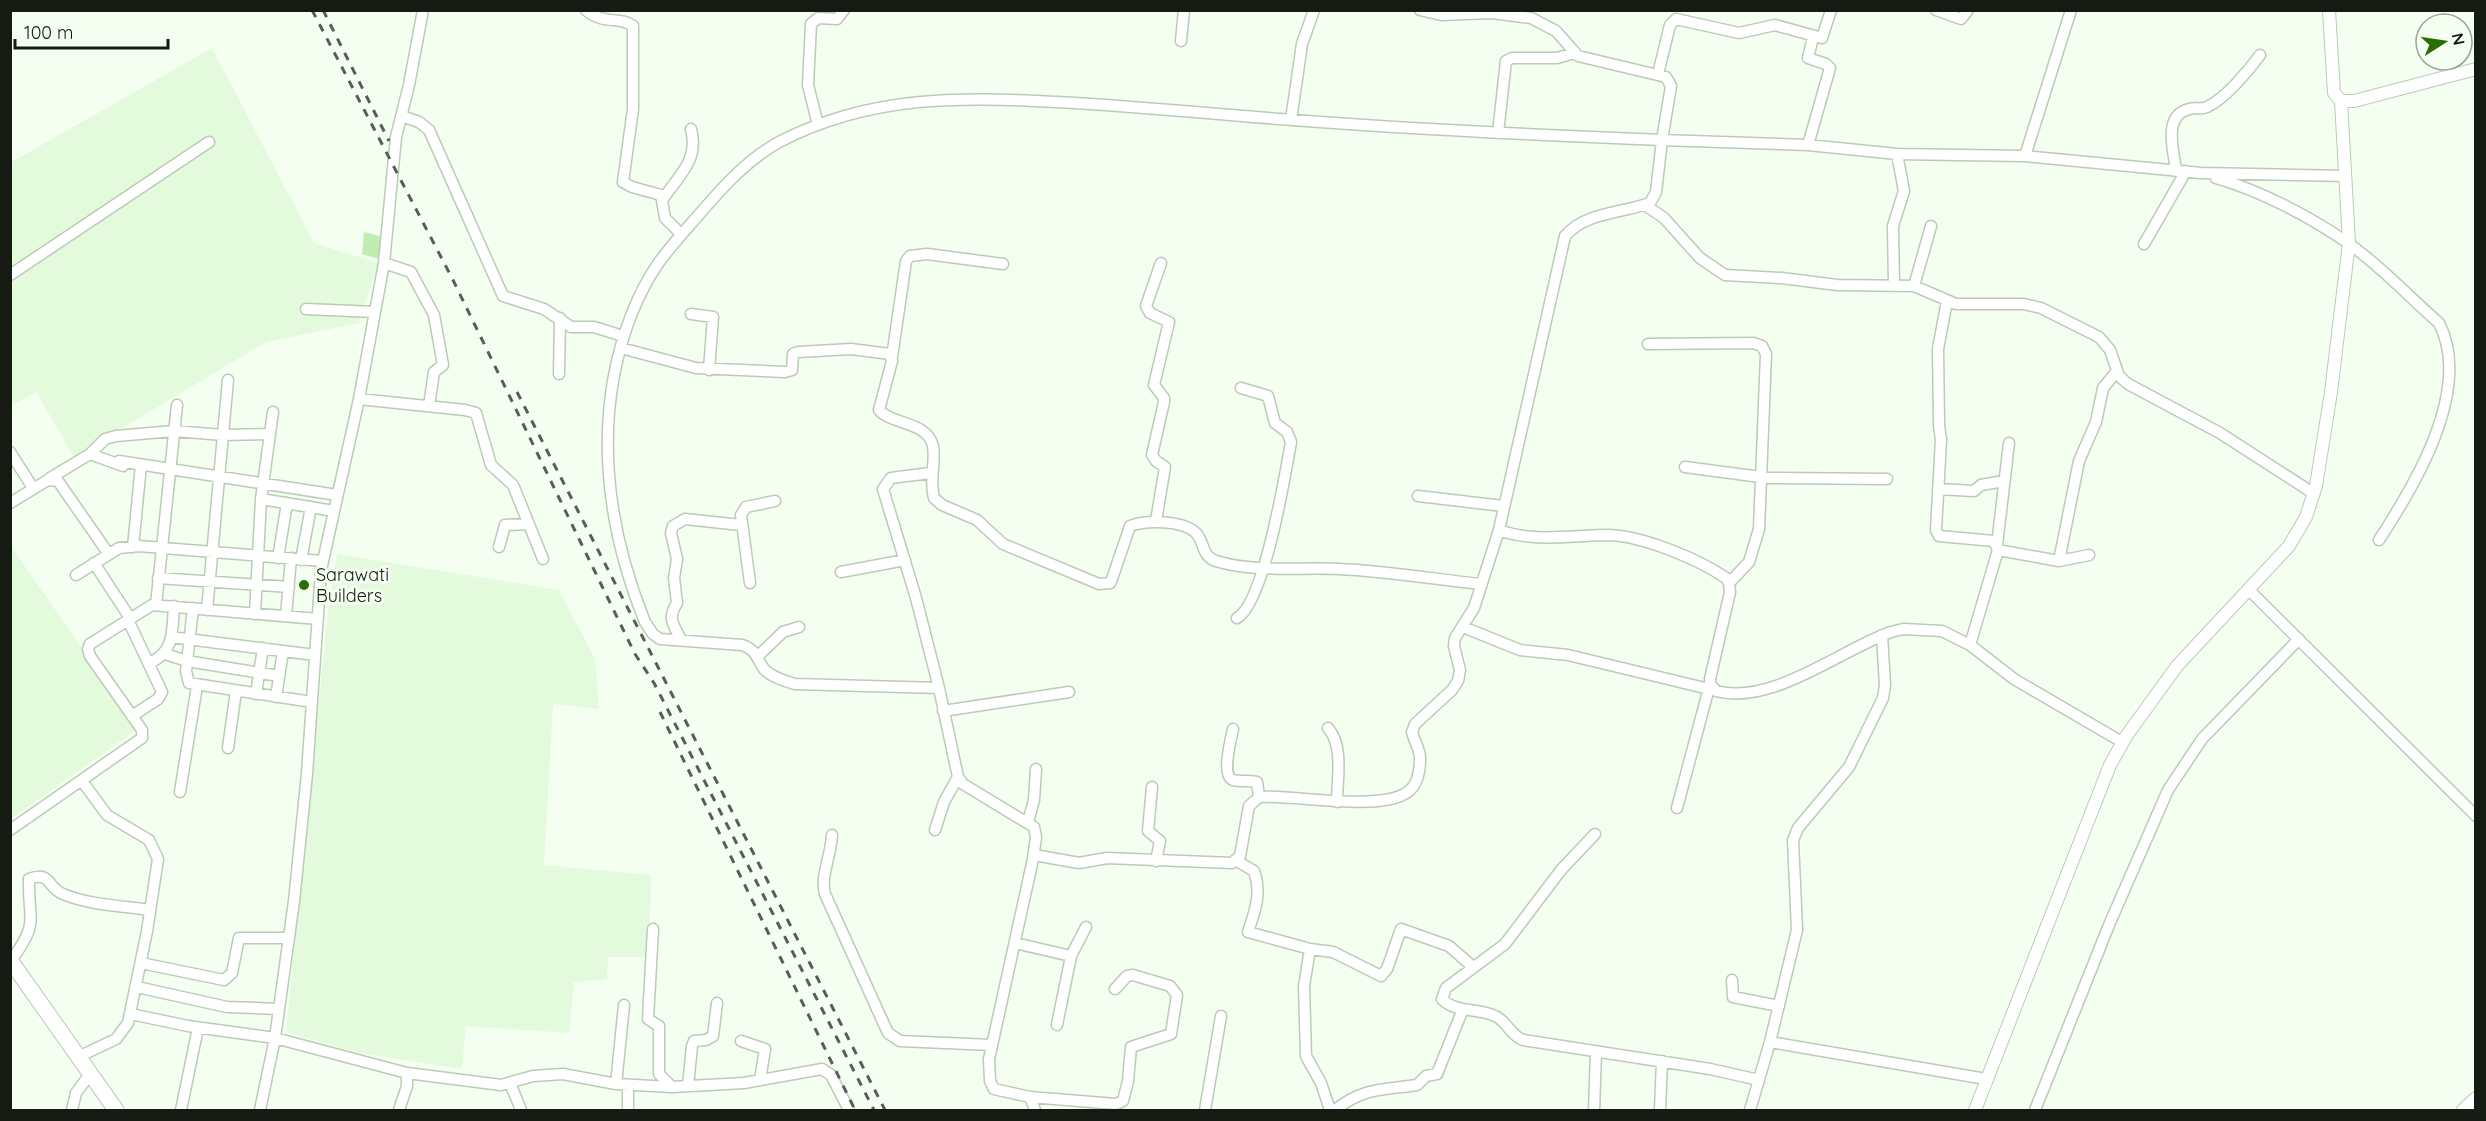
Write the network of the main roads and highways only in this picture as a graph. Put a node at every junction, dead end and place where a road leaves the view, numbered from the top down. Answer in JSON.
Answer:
{"nodes":[{"id":1,"x":11,"y":961,"type":"edge"},
{"id":2,"x":116,"y":1110,"type":"edge"}],
"edges":[{"from":1,"to":2,"type":"main road"}]}
